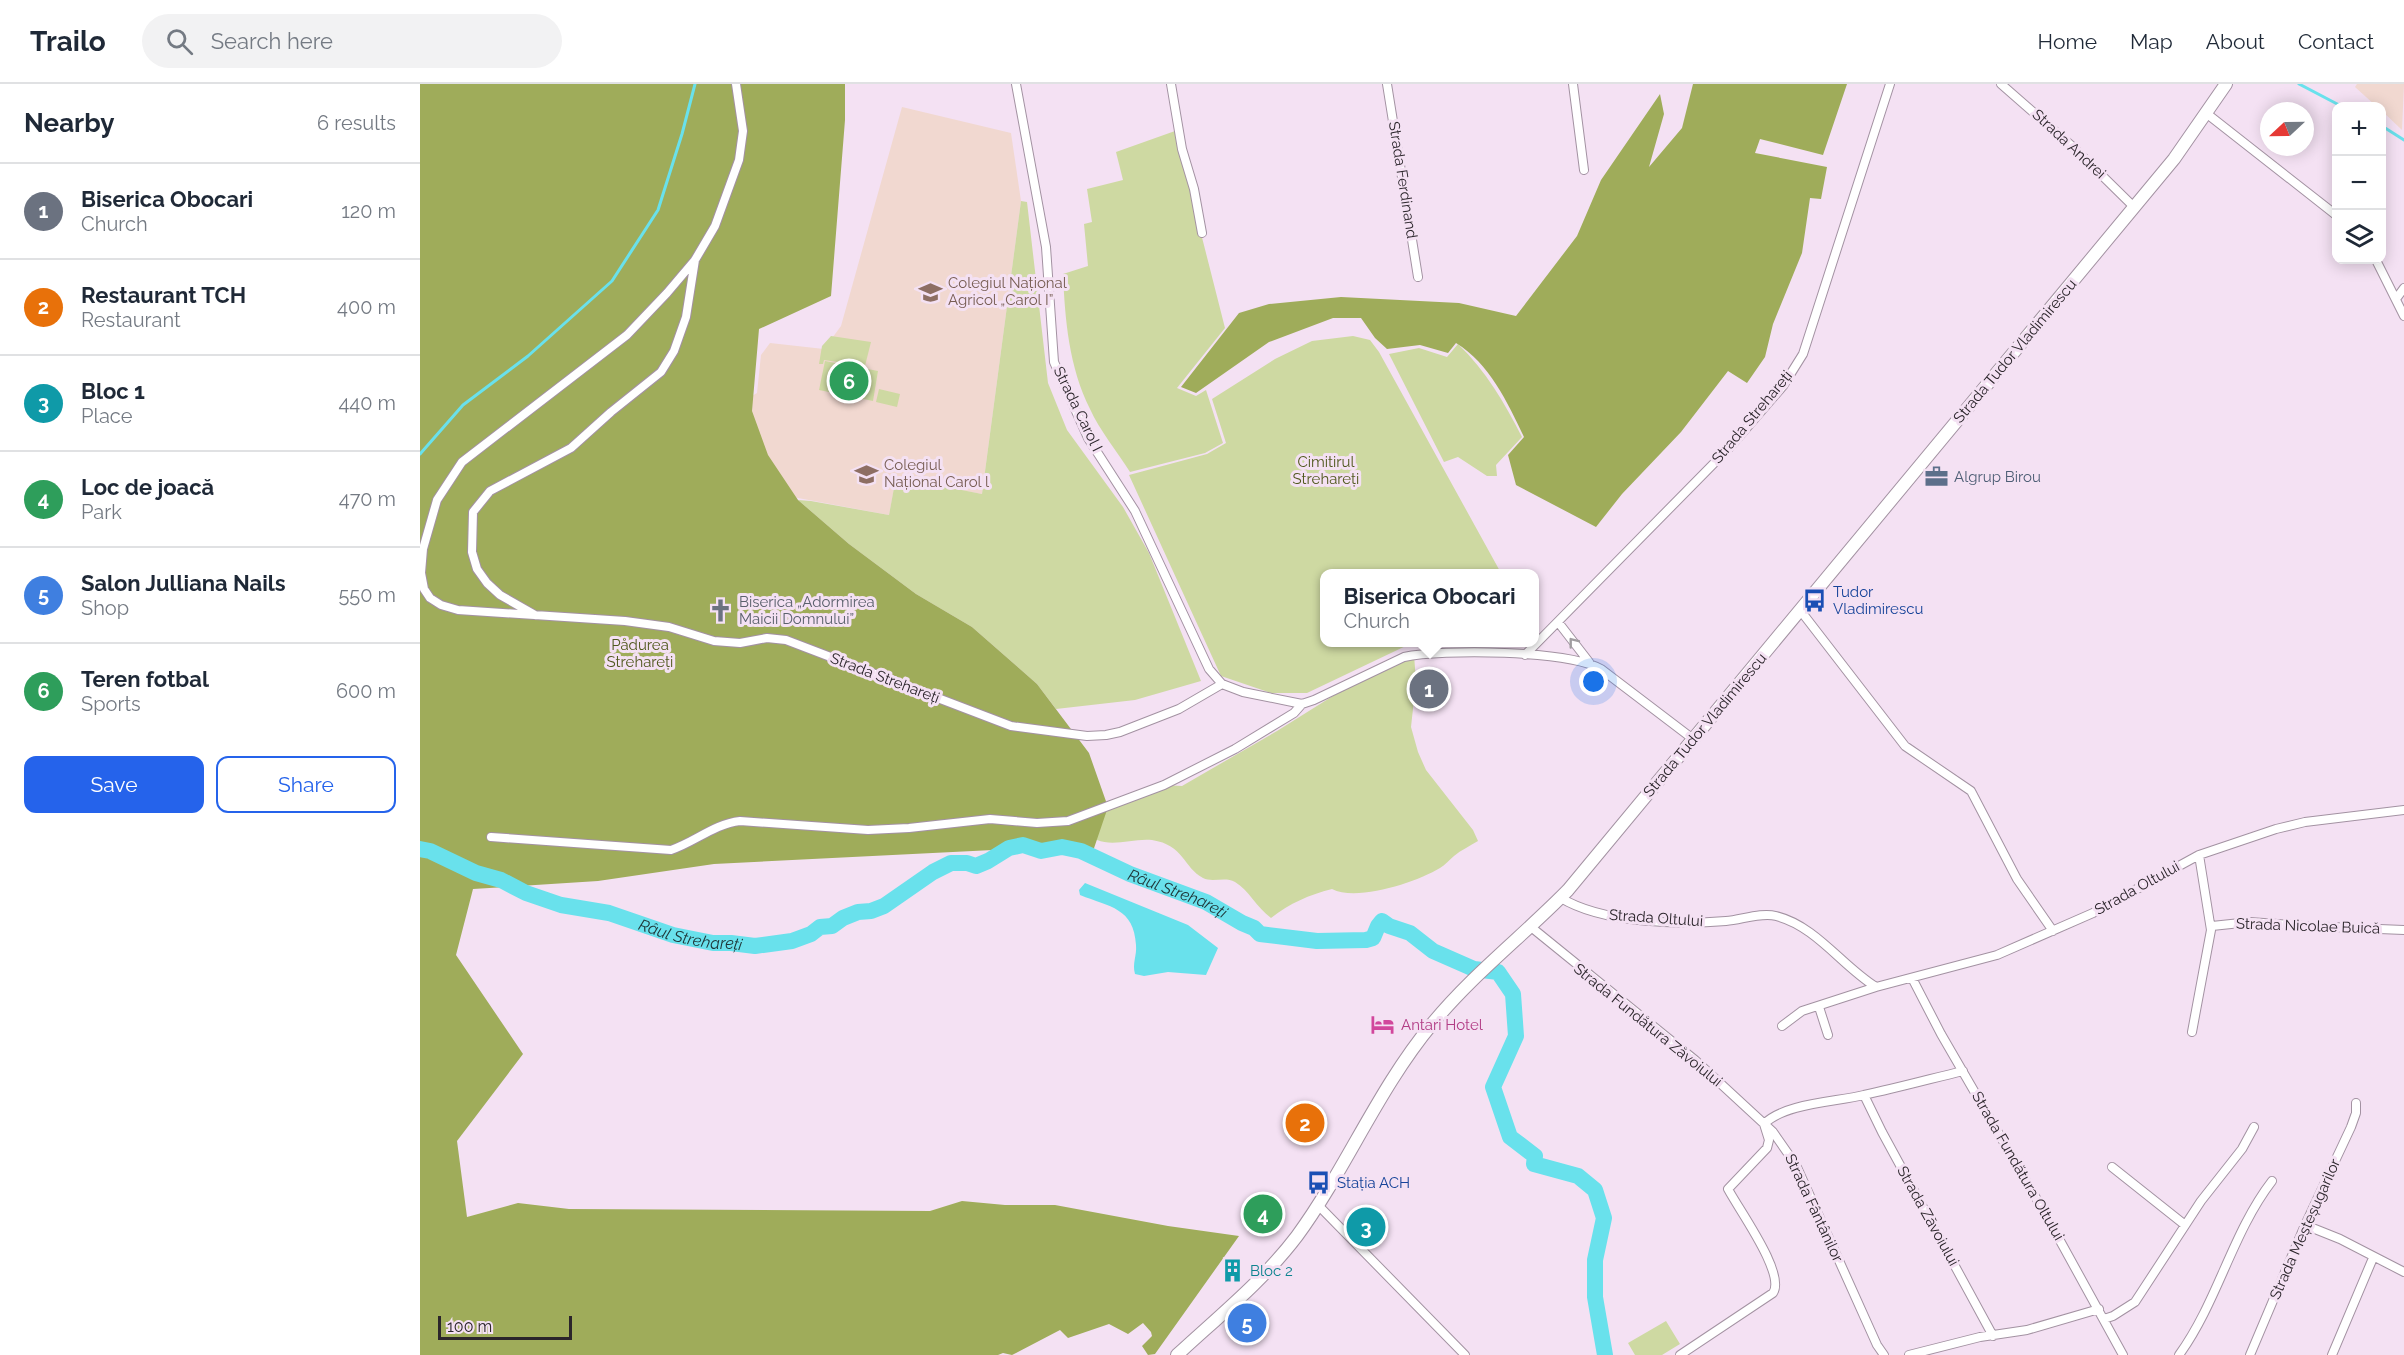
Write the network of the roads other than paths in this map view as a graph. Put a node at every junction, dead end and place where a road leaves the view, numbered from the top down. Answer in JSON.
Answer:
{"nodes":[{"id":1,"x":736,"y":84,"type":"edge"},
{"id":2,"x":1016,"y":84,"type":"edge"},
{"id":3,"x":1171,"y":84,"type":"edge"},
{"id":4,"x":1387,"y":84,"type":"edge"},
{"id":5,"x":1573,"y":84,"type":"edge"},
{"id":6,"x":1890,"y":84,"type":"edge"},
{"id":7,"x":2001,"y":84,"type":"edge"},
{"id":8,"x":2226,"y":84,"type":"edge"},
{"id":9,"x":2206,"y":113,"type":"junction"},
{"id":10,"x":1584,"y":170,"type":"dead end"},
{"id":11,"x":2134,"y":207,"type":"junction"},
{"id":12,"x":2332,"y":211,"type":"edge"},
{"id":13,"x":1202,"y":233,"type":"dead end"},
{"id":14,"x":695,"y":260,"type":"junction"},
{"id":15,"x":2378,"y":264,"type":"edge"},
{"id":16,"x":1418,"y":277,"type":"dead end"},
{"id":17,"x":2404,"y":288,"type":"edge"},
{"id":18,"x":2396,"y":299,"type":"junction"},
{"id":19,"x":2404,"y":316,"type":"edge"},
{"id":20,"x":1800,"y":610,"type":"junction"},
{"id":21,"x":538,"y":616,"type":"junction"},
{"id":22,"x":1558,"y":622,"type":"junction"},
{"id":23,"x":1539,"y":640,"type":"edge"},
{"id":24,"x":1532,"y":647,"type":"edge"},
{"id":25,"x":1524,"y":655,"type":"junction"},
{"id":26,"x":1589,"y":662,"type":"junction"},
{"id":27,"x":1222,"y":684,"type":"junction"},
{"id":28,"x":1302,"y":704,"type":"junction"},
{"id":29,"x":1693,"y":739,"type":"junction"},
{"id":30,"x":2404,"y":810,"type":"edge"},
{"id":31,"x":491,"y":837,"type":"dead end"},
{"id":32,"x":2199,"y":855,"type":"junction"},
{"id":33,"x":1561,"y":898,"type":"junction"},
{"id":34,"x":2212,"y":926,"type":"junction"},
{"id":35,"x":1531,"y":927,"type":"junction"},
{"id":36,"x":2404,"y":930,"type":"edge"},
{"id":37,"x":2053,"y":931,"type":"junction"},
{"id":38,"x":1912,"y":978,"type":"junction"},
{"id":39,"x":1876,"y":987,"type":"junction"},
{"id":40,"x":1819,"y":1007,"type":"junction"},
{"id":41,"x":1782,"y":1026,"type":"dead end"},
{"id":42,"x":2192,"y":1032,"type":"dead end"},
{"id":43,"x":1828,"y":1035,"type":"dead end"},
{"id":44,"x":1963,"y":1071,"type":"junction"},
{"id":45,"x":1864,"y":1095,"type":"junction"},
{"id":46,"x":2356,"y":1103,"type":"dead end"},
{"id":47,"x":1764,"y":1124,"type":"junction"},
{"id":48,"x":2254,"y":1127,"type":"dead end"},
{"id":49,"x":2112,"y":1167,"type":"dead end"},
{"id":50,"x":2272,"y":1181,"type":"dead end"},
{"id":51,"x":1317,"y":1204,"type":"junction"},
{"id":52,"x":2185,"y":1225,"type":"junction"},
{"id":53,"x":2305,"y":1225,"type":"junction"},
{"id":54,"x":2373,"y":1258,"type":"junction"},
{"id":55,"x":2404,"y":1272,"type":"edge"},
{"id":56,"x":2099,"y":1309,"type":"junction"},
{"id":57,"x":2104,"y":1319,"type":"junction"},
{"id":58,"x":1993,"y":1336,"type":"junction"},
{"id":59,"x":1177,"y":1355,"type":"edge"},
{"id":60,"x":1465,"y":1355,"type":"edge"},
{"id":61,"x":1680,"y":1355,"type":"edge"},
{"id":62,"x":1884,"y":1355,"type":"edge"},
{"id":63,"x":1910,"y":1355,"type":"edge"},
{"id":64,"x":2123,"y":1355,"type":"edge"},
{"id":65,"x":2179,"y":1355,"type":"edge"},
{"id":66,"x":2250,"y":1355,"type":"edge"},
{"id":67,"x":2332,"y":1355,"type":"edge"}],
"edges":[{"from":1,"to":14,"type":"street","name":"Strada Strehareți"},
{"from":2,"to":27,"type":"street","name":"Strada Carol I"},
{"from":3,"to":13,"type":"street"},
{"from":4,"to":16,"type":"street","name":"Strada Ferdinand"},
{"from":5,"to":10,"type":"street"},
{"from":6,"to":22,"type":"street","name":"Strada Strehareți"},
{"from":7,"to":11,"type":"street","name":"Strada Andrei"},
{"from":8,"to":9,"type":"main road","name":"Strada Tudor Vladimirescu"},
{"from":9,"to":11,"type":"main road","name":"Strada Tudor Vladimirescu"},
{"from":9,"to":12,"type":"street"},
{"from":11,"to":20,"type":"main road","name":"Strada Tudor Vladimirescu"},
{"from":14,"to":21,"type":"street","name":"Strada Strehareți"},
{"from":14,"to":21,"type":"street","name":"Strada Strehareți"},
{"from":15,"to":18,"type":"street"},
{"from":17,"to":18,"type":"street"},
{"from":18,"to":19,"type":"street"},
{"from":20,"to":29,"type":"main road","name":"Strada Tudor Vladimirescu"},
{"from":20,"to":37,"type":"street"},
{"from":21,"to":27,"type":"street","name":"Strada Strehareți"},
{"from":22,"to":23,"type":"street","name":"Strada Strehareți"},
{"from":26,"to":22,"type":"street","one_way":true},
{"from":24,"to":25,"type":"street","name":"Strada Strehareți"},
{"from":25,"to":26,"type":"street"},
{"from":25,"to":28,"type":"street"},
{"from":26,"to":29,"type":"street"},
{"from":27,"to":28,"type":"street"},
{"from":28,"to":31,"type":"street"},
{"from":29,"to":33,"type":"main road","name":"Strada Tudor Vladimirescu"},
{"from":30,"to":32,"type":"street","name":"Strada Oltului"},
{"from":32,"to":34,"type":"street"},
{"from":32,"to":37,"type":"street","name":"Strada Oltului"},
{"from":33,"to":35,"type":"main road","name":"Strada Tudor Vladimirescu"},
{"from":33,"to":39,"type":"street","name":"Strada Oltului"},
{"from":34,"to":36,"type":"street","name":"Strada Nicolae Buică"},
{"from":34,"to":42,"type":"street"},
{"from":35,"to":47,"type":"street","name":"Strada Fundătura Zăvoiului"},
{"from":35,"to":51,"type":"main road","name":"Strada Tudor Vladimirescu"},
{"from":37,"to":38,"type":"street","name":"Strada Oltului"},
{"from":38,"to":39,"type":"street","name":"Strada Oltului"},
{"from":38,"to":44,"type":"street","name":"Strada Fundătura Oltului"},
{"from":39,"to":40,"type":"street","name":"Strada Oltului"},
{"from":40,"to":41,"type":"street","name":"Strada Oltului"},
{"from":40,"to":43,"type":"street"},
{"from":44,"to":45,"type":"street"},
{"from":44,"to":56,"type":"street","name":"Strada Fundătura Oltului"},
{"from":45,"to":47,"type":"street"},
{"from":45,"to":58,"type":"street","name":"Strada Zăvoiului"},
{"from":46,"to":53,"type":"street","name":"Strada Meșteșugarilor"},
{"from":47,"to":61,"type":"street"},
{"from":47,"to":62,"type":"street","name":"Strada Fântânilor"},
{"from":48,"to":52,"type":"street"},
{"from":49,"to":52,"type":"street"},
{"from":50,"to":65,"type":"street"},
{"from":51,"to":59,"type":"main road","name":"Strada Tudor Vladimirescu"},
{"from":51,"to":60,"type":"street"},
{"from":52,"to":57,"type":"street"},
{"from":53,"to":54,"type":"street"},
{"from":53,"to":66,"type":"street","name":"Strada Meșteșugarilor"},
{"from":54,"to":55,"type":"street"},
{"from":54,"to":67,"type":"street"},
{"from":56,"to":57,"type":"street","name":"Strada Fundătura Oltului"},
{"from":56,"to":58,"type":"street"},
{"from":57,"to":64,"type":"street","name":"Strada Fundătura Oltului"},
{"from":58,"to":63,"type":"street"}]}
